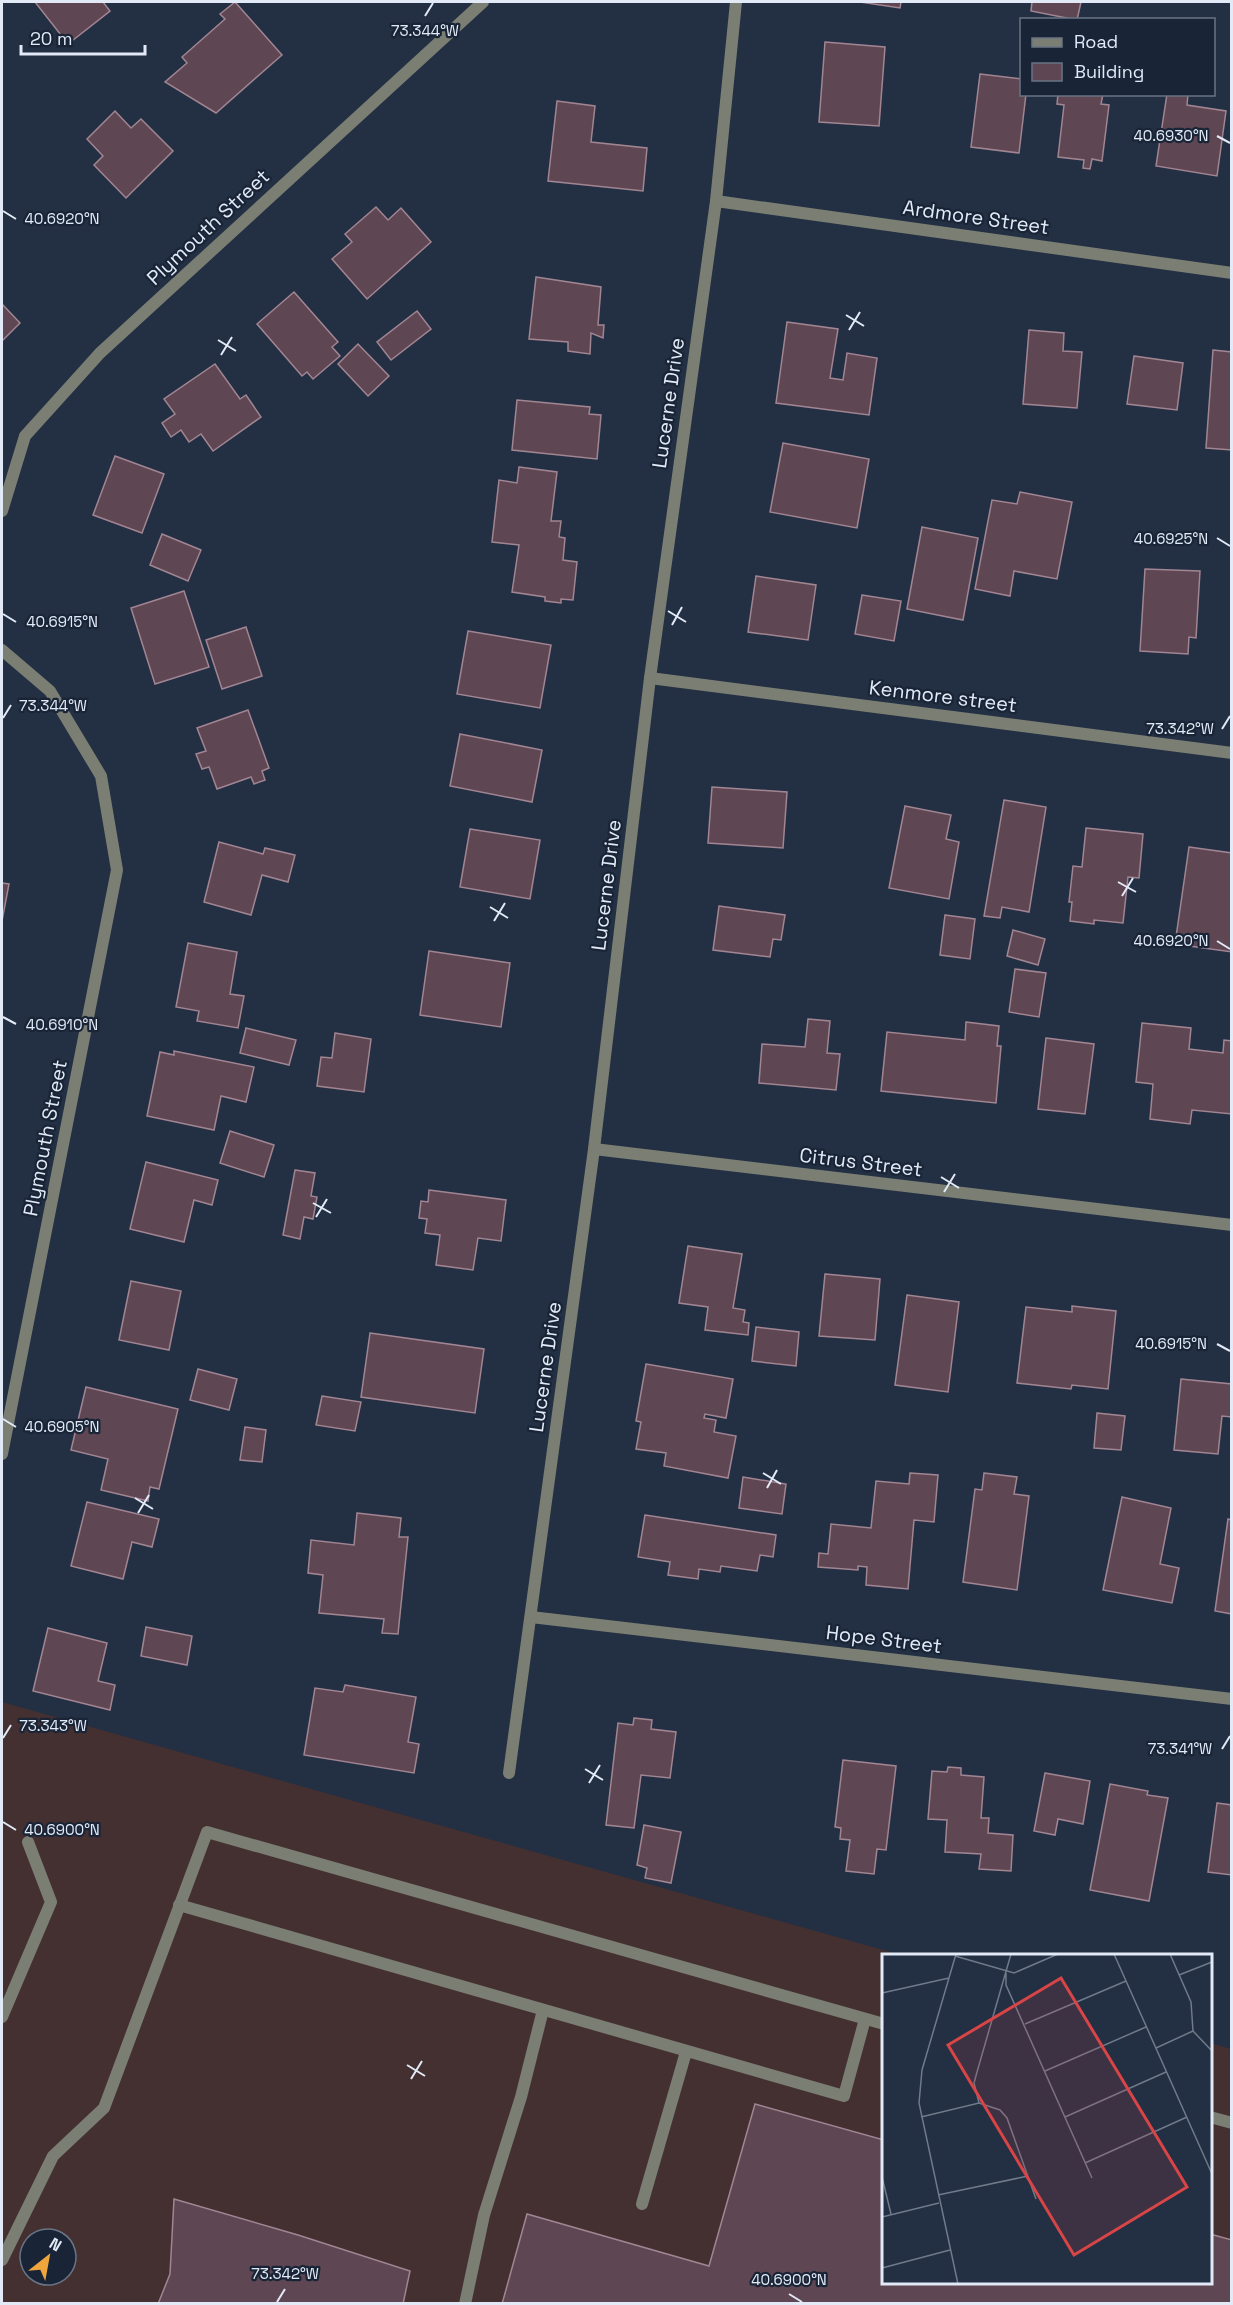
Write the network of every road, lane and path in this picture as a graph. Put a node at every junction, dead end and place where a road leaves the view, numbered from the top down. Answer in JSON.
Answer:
{"nodes":[{"id":1,"x":483,"y":2,"type":"edge"},
{"id":2,"x":736,"y":2,"type":"edge"},
{"id":3,"x":716,"y":201,"type":"junction"},
{"id":4,"x":1232,"y":273,"type":"edge"},
{"id":5,"x":2,"y":511,"type":"edge"},
{"id":6,"x":2,"y":650,"type":"edge"},
{"id":7,"x":650,"y":678,"type":"junction"},
{"id":8,"x":1232,"y":753,"type":"edge"},
{"id":9,"x":594,"y":1149,"type":"junction"},
{"id":10,"x":1232,"y":1226,"type":"edge"},
{"id":11,"x":3,"y":1440,"type":"edge"},
{"id":12,"x":2,"y":1454,"type":"edge"},
{"id":13,"x":531,"y":1617,"type":"junction"},
{"id":14,"x":1232,"y":1699,"type":"edge"},
{"id":15,"x":509,"y":1773,"type":"dead end"},
{"id":16,"x":28,"y":1842,"type":"dead end"},
{"id":17,"x":180,"y":1905,"type":"junction"},
{"id":18,"x":543,"y":2010,"type":"junction"},
{"id":19,"x":2,"y":2017,"type":"edge"},
{"id":20,"x":865,"y":2019,"type":"junction"},
{"id":21,"x":882,"y":2023,"type":"edge"},
{"id":22,"x":686,"y":2052,"type":"junction"},
{"id":23,"x":1212,"y":2118,"type":"edge"},
{"id":24,"x":1232,"y":2123,"type":"edge"},
{"id":25,"x":642,"y":2204,"type":"dead end"},
{"id":26,"x":2,"y":2260,"type":"edge"},
{"id":27,"x":465,"y":2304,"type":"edge"}],
"edges":[{"from":1,"to":5,"type":"street","name":"Plymouth Street"},
{"from":2,"to":3,"type":"street","name":"Lucerne Drive"},
{"from":3,"to":4,"type":"street","name":"Ardmore Street"},
{"from":3,"to":7,"type":"street","name":"Lucerne Drive"},
{"from":6,"to":11,"type":"street","name":"Plymouth Street"},
{"from":7,"to":8,"type":"street","name":"Kenmore street"},
{"from":7,"to":9,"type":"street","name":"Lucerne Drive"},
{"from":9,"to":10,"type":"street","name":"Citrus Street"},
{"from":9,"to":13,"type":"street","name":"Lucerne Drive"},
{"from":11,"to":12,"type":"street","name":"Plymouth Street"},
{"from":13,"to":14,"type":"street","name":"Hope Street"},
{"from":13,"to":15,"type":"street","name":"Lucerne Drive"},
{"from":16,"to":19,"type":"street"},
{"from":17,"to":18,"type":"street"},
{"from":17,"to":20,"type":"street"},
{"from":17,"to":26,"type":"street"},
{"from":18,"to":22,"type":"street"},
{"from":18,"to":27,"type":"street"},
{"from":20,"to":21,"type":"street"},
{"from":20,"to":22,"type":"street"},
{"from":22,"to":25,"type":"street"},
{"from":23,"to":24,"type":"street"}]}
